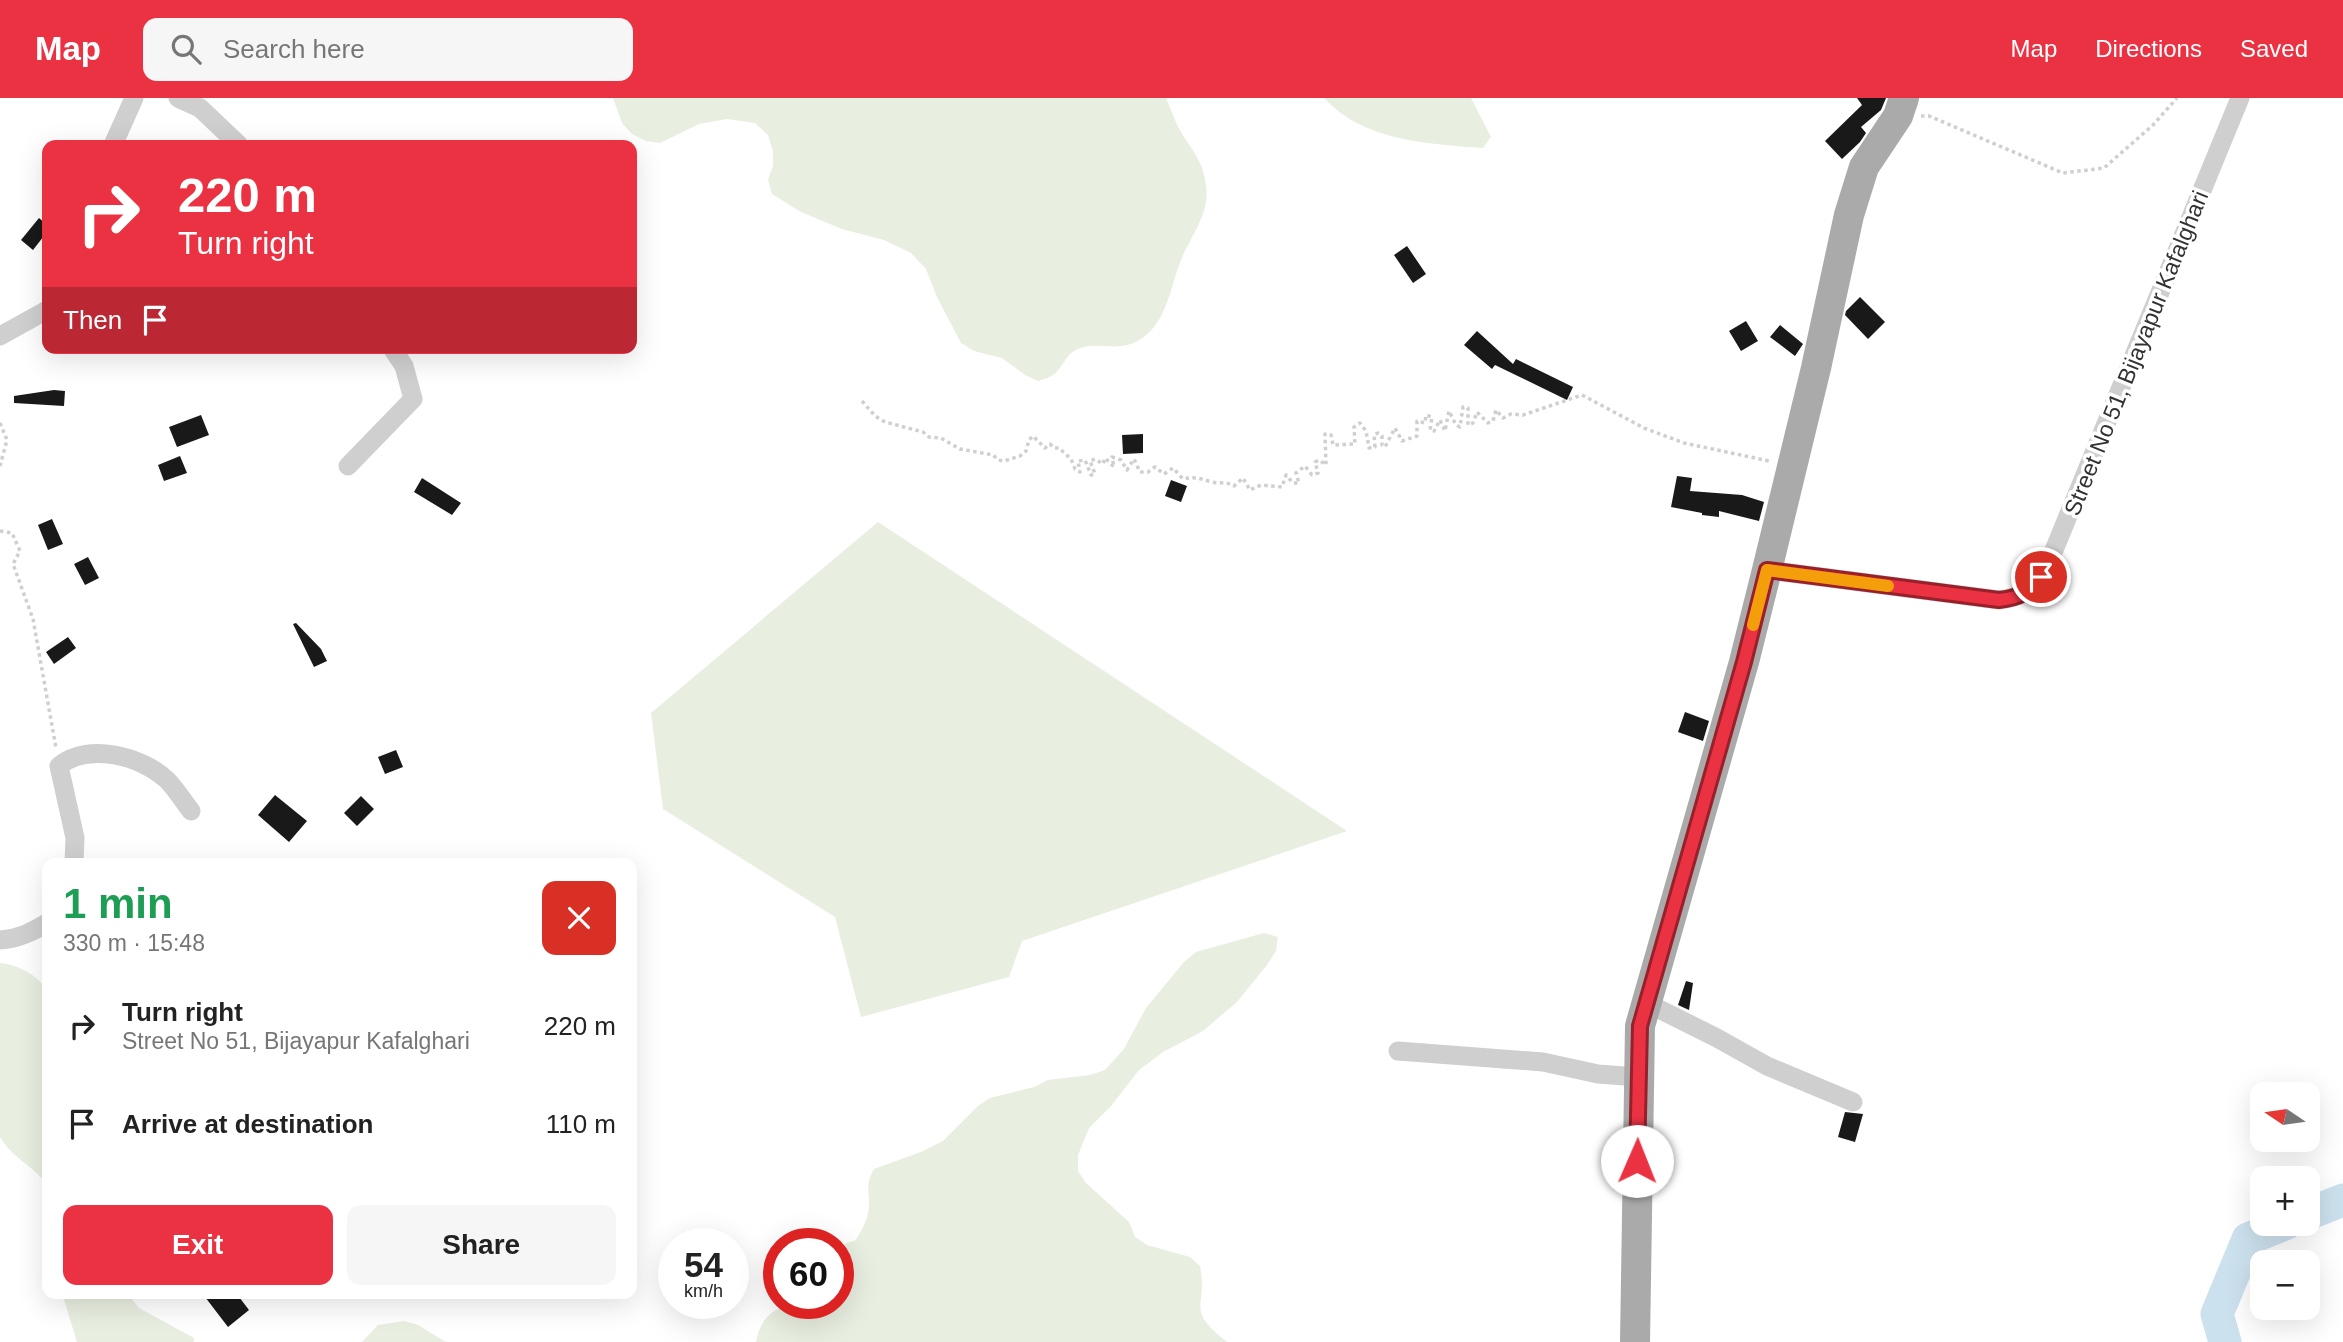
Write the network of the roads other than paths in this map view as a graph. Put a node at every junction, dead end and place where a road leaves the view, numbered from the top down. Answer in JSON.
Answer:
{"nodes":[{"id":1,"x":134,"y":98,"type":"edge"},
{"id":2,"x":178,"y":98,"type":"edge"},
{"id":3,"x":2240,"y":98,"type":"edge"},
{"id":4,"x":1901,"y":107,"type":"edge"},
{"id":5,"x":115,"y":140,"type":"edge"},
{"id":6,"x":234,"y":140,"type":"edge"},
{"id":7,"x":42,"y":313,"type":"edge"},
{"id":8,"x":0,"y":336,"type":"edge"},
{"id":9,"x":396,"y":354,"type":"edge"},
{"id":10,"x":348,"y":466,"type":"dead end"},
{"id":11,"x":1767,"y":570,"type":"junction"},
{"id":12,"x":191,"y":811,"type":"dead end"},
{"id":13,"x":74,"y":858,"type":"edge"},
{"id":14,"x":42,"y":926,"type":"edge"},
{"id":15,"x":0,"y":940,"type":"edge"},
{"id":16,"x":1647,"y":1003,"type":"junction"},
{"id":17,"x":1398,"y":1051,"type":"dead end"},
{"id":18,"x":1638,"y":1077,"type":"junction"},
{"id":19,"x":1853,"y":1102,"type":"dead end"},
{"id":20,"x":1635,"y":1342,"type":"edge"}],
"edges":[{"from":1,"to":5,"type":"street"},
{"from":2,"to":6,"type":"street"},
{"from":3,"to":11,"type":"street","name":"Street No 51, Bijayapur Kafalghari"},
{"from":4,"to":11,"type":"main road"},
{"from":7,"to":8,"type":"street"},
{"from":9,"to":10,"type":"street"},
{"from":11,"to":16,"type":"main road"},
{"from":12,"to":13,"type":"street"},
{"from":14,"to":15,"type":"street"},
{"from":16,"to":18,"type":"main road"},
{"from":16,"to":19,"type":"street"},
{"from":17,"to":18,"type":"street"},
{"from":18,"to":20,"type":"main road"}]}
